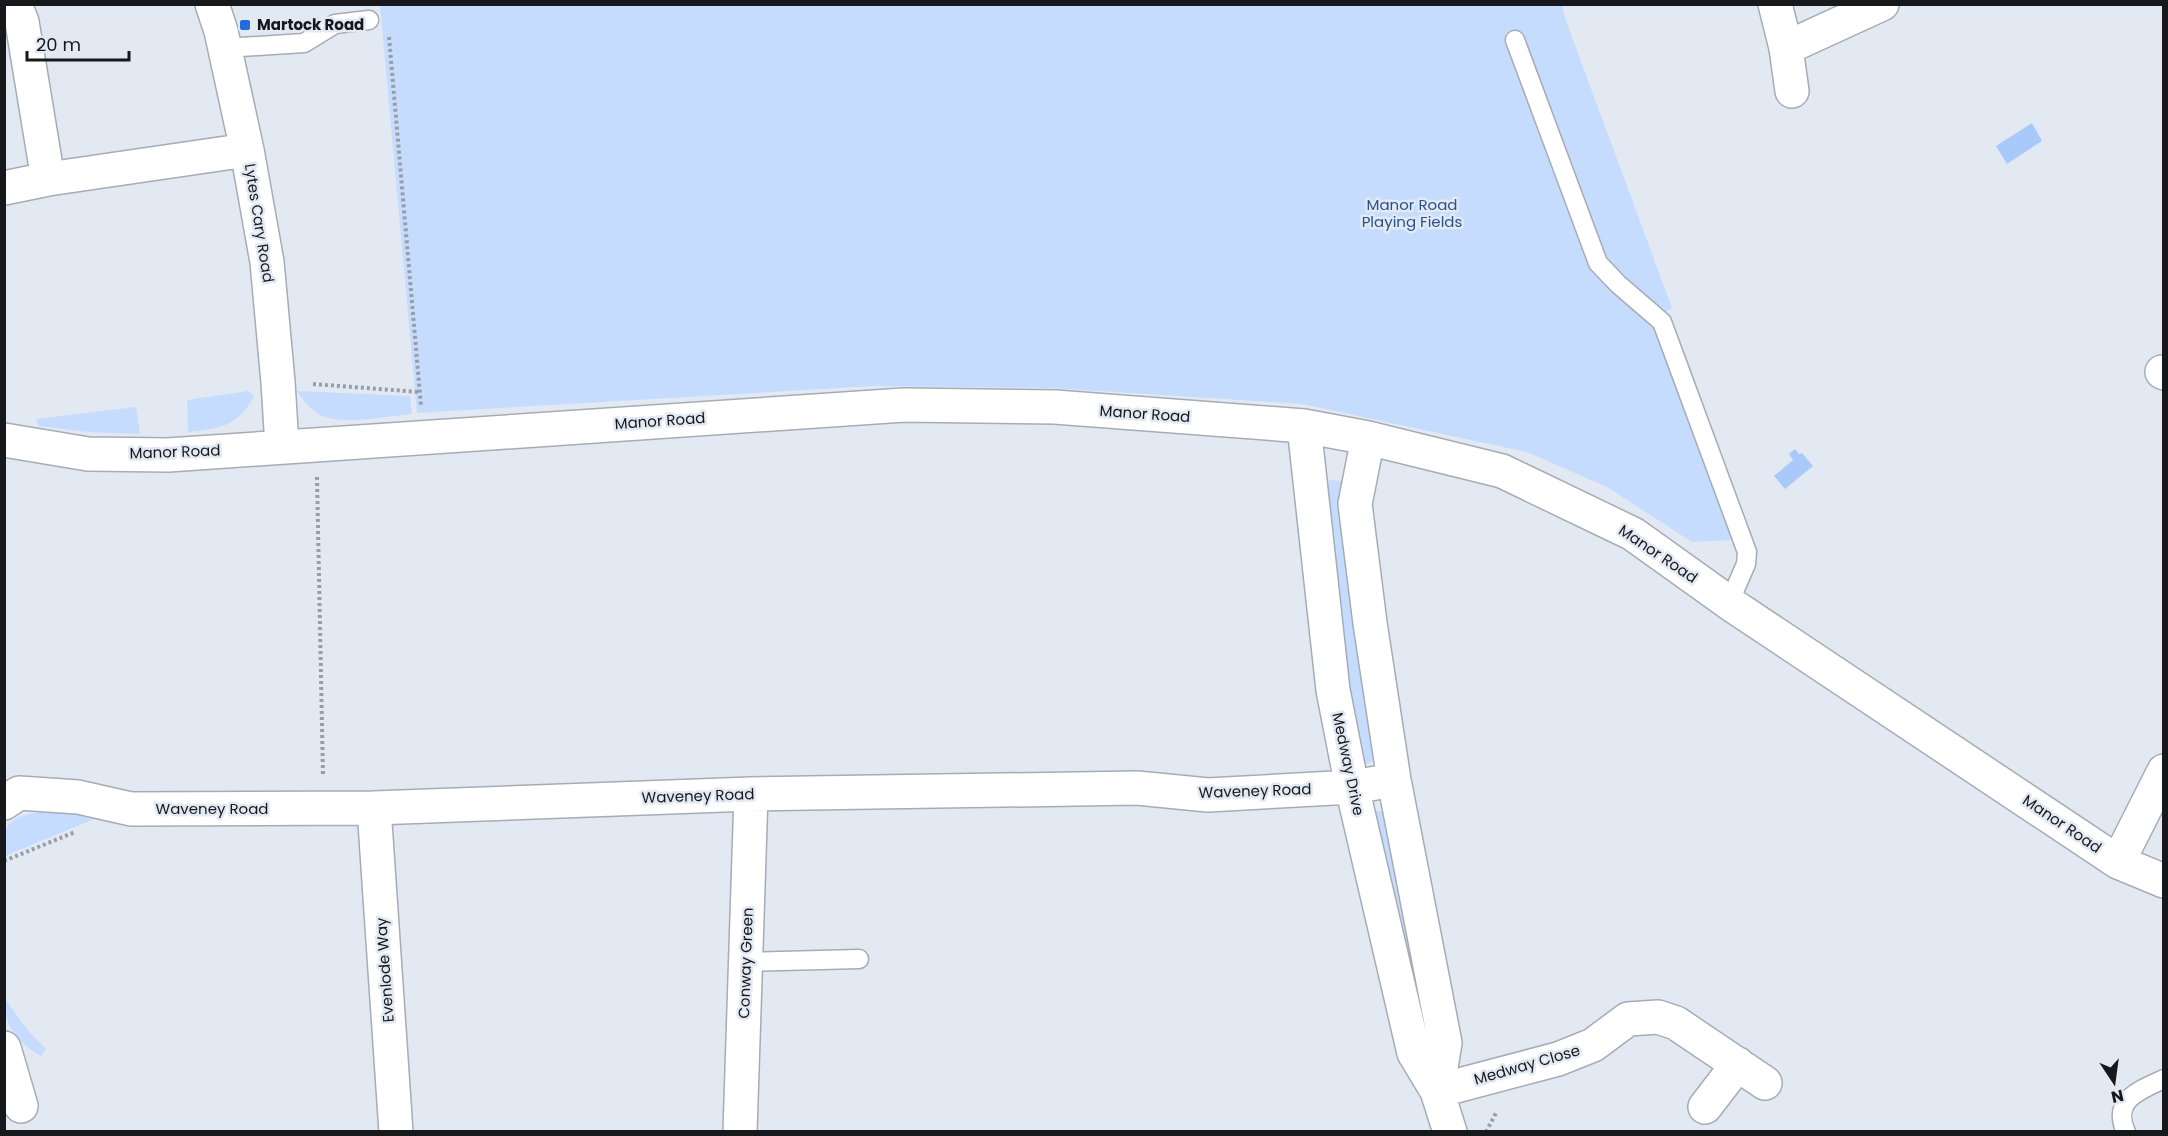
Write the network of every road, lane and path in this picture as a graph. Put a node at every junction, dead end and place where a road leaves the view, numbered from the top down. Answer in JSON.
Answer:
{"nodes":[{"id":1,"x":15,"y":4,"type":"edge"},
{"id":2,"x":212,"y":4,"type":"edge"},
{"id":3,"x":1775,"y":4,"type":"edge"},
{"id":4,"x":1882,"y":4,"type":"edge"},
{"id":5,"x":369,"y":20,"type":"dead end"},
{"id":6,"x":388,"y":28,"type":"dead end"},
{"id":7,"x":1515,"y":40,"type":"dead end"},
{"id":8,"x":225,"y":48,"type":"junction"},
{"id":9,"x":1786,"y":48,"type":"junction"},
{"id":10,"x":1792,"y":91,"type":"dead end"},
{"id":11,"x":247,"y":150,"type":"junction"},
{"id":12,"x":48,"y":179,"type":"junction"},
{"id":13,"x":4,"y":188,"type":"edge"},
{"id":14,"x":278,"y":382,"type":"junction"},
{"id":15,"x":420,"y":392,"type":"junction"},
{"id":16,"x":1304,"y":426,"type":"junction"},
{"id":17,"x":424,"y":437,"type":"junction"},
{"id":18,"x":1368,"y":438,"type":"junction"},
{"id":19,"x":4,"y":440,"type":"edge"},
{"id":20,"x":316,"y":444,"type":"junction"},
{"id":21,"x":282,"y":446,"type":"junction"},
{"id":22,"x":1729,"y":603,"type":"junction"},
{"id":23,"x":2163,"y":771,"type":"edge"},
{"id":24,"x":1394,"y":780,"type":"junction"},
{"id":25,"x":1352,"y":787,"type":"junction"},
{"id":26,"x":751,"y":794,"type":"junction"},
{"id":27,"x":4,"y":803,"type":"edge"},
{"id":28,"x":324,"y":808,"type":"junction"},
{"id":29,"x":374,"y":808,"type":"junction"},
{"id":30,"x":79,"y":831,"type":"dead end"},
{"id":31,"x":4,"y":861,"type":"edge"},
{"id":32,"x":2118,"y":862,"type":"junction"},
{"id":33,"x":2163,"y":881,"type":"edge"},
{"id":34,"x":859,"y":959,"type":"dead end"},
{"id":35,"x":746,"y":962,"type":"junction"},
{"id":36,"x":4,"y":1048,"type":"edge"},
{"id":37,"x":1738,"y":1064,"type":"junction"},
{"id":38,"x":2163,"y":1079,"type":"edge"},
{"id":39,"x":1765,"y":1083,"type":"dead end"},
{"id":40,"x":1437,"y":1091,"type":"junction"},
{"id":41,"x":21,"y":1106,"type":"dead end"},
{"id":42,"x":1705,"y":1107,"type":"dead end"},
{"id":43,"x":396,"y":1131,"type":"edge"},
{"id":44,"x":740,"y":1131,"type":"edge"},
{"id":45,"x":1450,"y":1131,"type":"edge"},
{"id":46,"x":2126,"y":1131,"type":"edge"}],
"edges":[{"from":1,"to":12,"type":"street"},
{"from":2,"to":8,"type":"street","name":"Lytes Cary Road"},
{"from":3,"to":9,"type":"street"},
{"from":4,"to":9,"type":"street"},
{"from":5,"to":8,"type":"lane"},
{"from":6,"to":15,"type":"path"},
{"from":7,"to":22,"type":"lane"},
{"from":8,"to":11,"type":"street","name":"Lytes Cary Road"},
{"from":9,"to":10,"type":"street"},
{"from":11,"to":12,"type":"street"},
{"from":11,"to":14,"type":"street","name":"Lytes Cary Road"},
{"from":12,"to":13,"type":"street"},
{"from":14,"to":15,"type":"path"},
{"from":14,"to":21,"type":"street","name":"Lytes Cary Road"},
{"from":15,"to":17,"type":"path"},
{"from":16,"to":17,"type":"street","name":"Manor Road"},
{"from":16,"to":18,"type":"street","name":"Manor Road"},
{"from":16,"to":25,"type":"street","name":"Medway Drive"},
{"from":17,"to":20,"type":"street","name":"Manor Road"},
{"from":18,"to":22,"type":"street","name":"Manor Road"},
{"from":18,"to":24,"type":"street","name":"Medway Drive"},
{"from":19,"to":21,"type":"street","name":"Manor Road"},
{"from":20,"to":21,"type":"street","name":"Manor Road"},
{"from":20,"to":28,"type":"path"},
{"from":22,"to":32,"type":"street","name":"Manor Road"},
{"from":23,"to":32,"type":"street"},
{"from":24,"to":25,"type":"street","name":"Waveney Road"},
{"from":24,"to":40,"type":"street","name":"Medway Drive"},
{"from":25,"to":26,"type":"street","name":"Waveney Road"},
{"from":25,"to":40,"type":"street","name":"Medway Drive"},
{"from":26,"to":29,"type":"street","name":"Waveney Road"},
{"from":26,"to":35,"type":"street","name":"Conway Green"},
{"from":27,"to":28,"type":"street","name":"Waveney Road"},
{"from":28,"to":29,"type":"street","name":"Waveney Road"},
{"from":29,"to":43,"type":"street","name":"Evenlode Way"},
{"from":30,"to":31,"type":"path"},
{"from":32,"to":33,"type":"street","name":"Manor Road"},
{"from":34,"to":35,"type":"lane"},
{"from":35,"to":44,"type":"street","name":"Conway Green"},
{"from":36,"to":41,"type":"street"},
{"from":37,"to":39,"type":"street","name":"Medway Close"},
{"from":37,"to":40,"type":"street","name":"Medway Close"},
{"from":37,"to":42,"type":"street"},
{"from":38,"to":46,"type":"lane"},
{"from":40,"to":45,"type":"street","name":"Medway Drive"}]}
